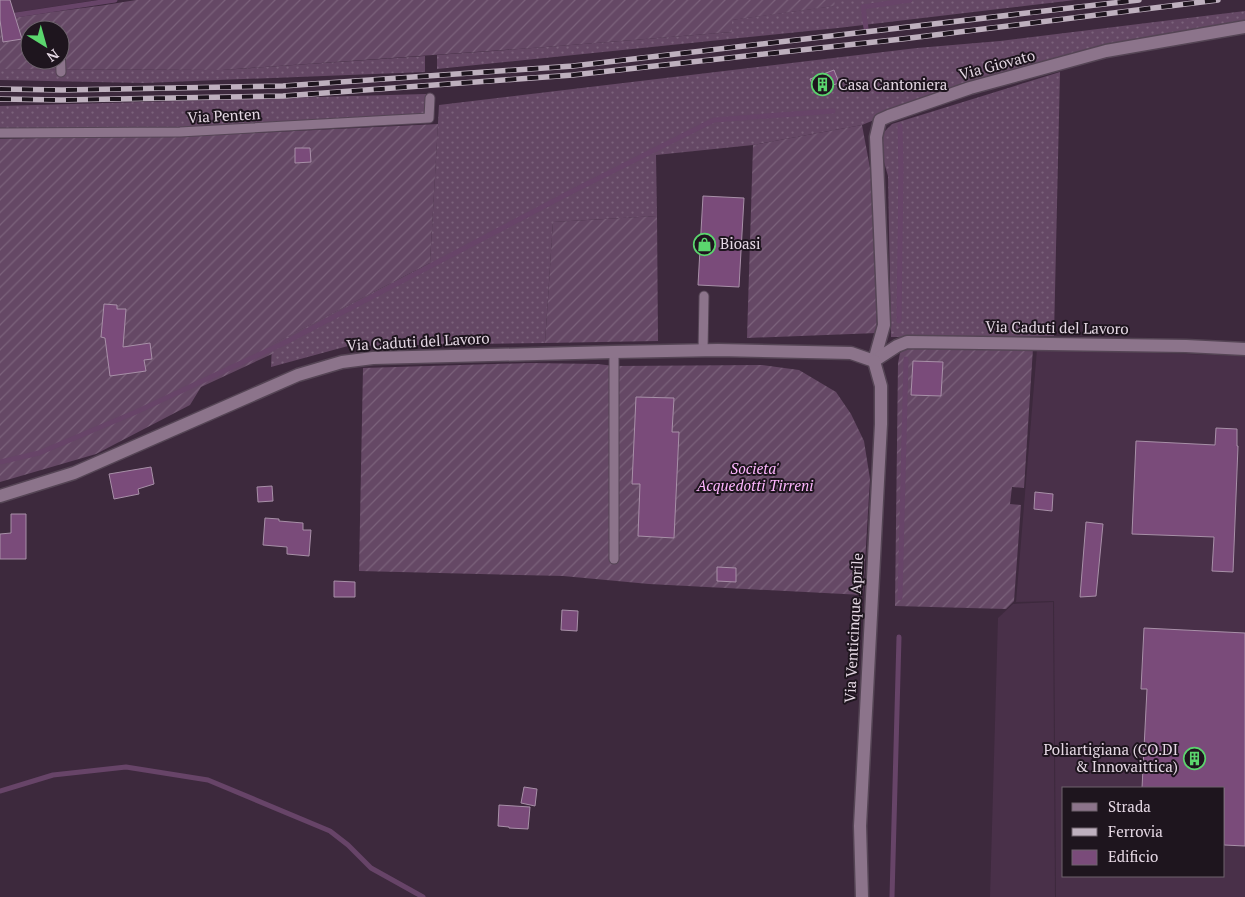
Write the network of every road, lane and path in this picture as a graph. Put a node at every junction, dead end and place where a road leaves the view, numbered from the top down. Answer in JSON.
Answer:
{"nodes":[{"id":1,"x":1245,"y":27,"type":"edge"},
{"id":2,"x":430,"y":98,"type":"dead end"},
{"id":3,"x":0,"y":133,"type":"edge"},
{"id":4,"x":704,"y":296,"type":"dead end"},
{"id":5,"x":1245,"y":349,"type":"edge"},
{"id":6,"x":702,"y":351,"type":"junction"},
{"id":7,"x":614,"y":352,"type":"junction"},
{"id":8,"x":874,"y":361,"type":"junction"},
{"id":9,"x":0,"y":496,"type":"edge"},
{"id":10,"x":614,"y":559,"type":"dead end"},
{"id":11,"x":862,"y":897,"type":"edge"}],
"edges":[{"from":1,"to":8,"type":"street","name":"Via Giovato"},
{"from":2,"to":3,"type":"lane","name":"Via Penten"},
{"from":4,"to":6,"type":"lane"},
{"from":5,"to":8,"type":"street","name":"Via Caduti del Lavoro"},
{"from":6,"to":7,"type":"street","name":"Via Caduti del Lavoro"},
{"from":6,"to":8,"type":"street","name":"Via Caduti del Lavoro"},
{"from":7,"to":9,"type":"street","name":"Via Caduti del Lavoro"},
{"from":7,"to":10,"type":"lane"},
{"from":8,"to":11,"type":"street","name":"Via Venticinque Aprile"}]}
